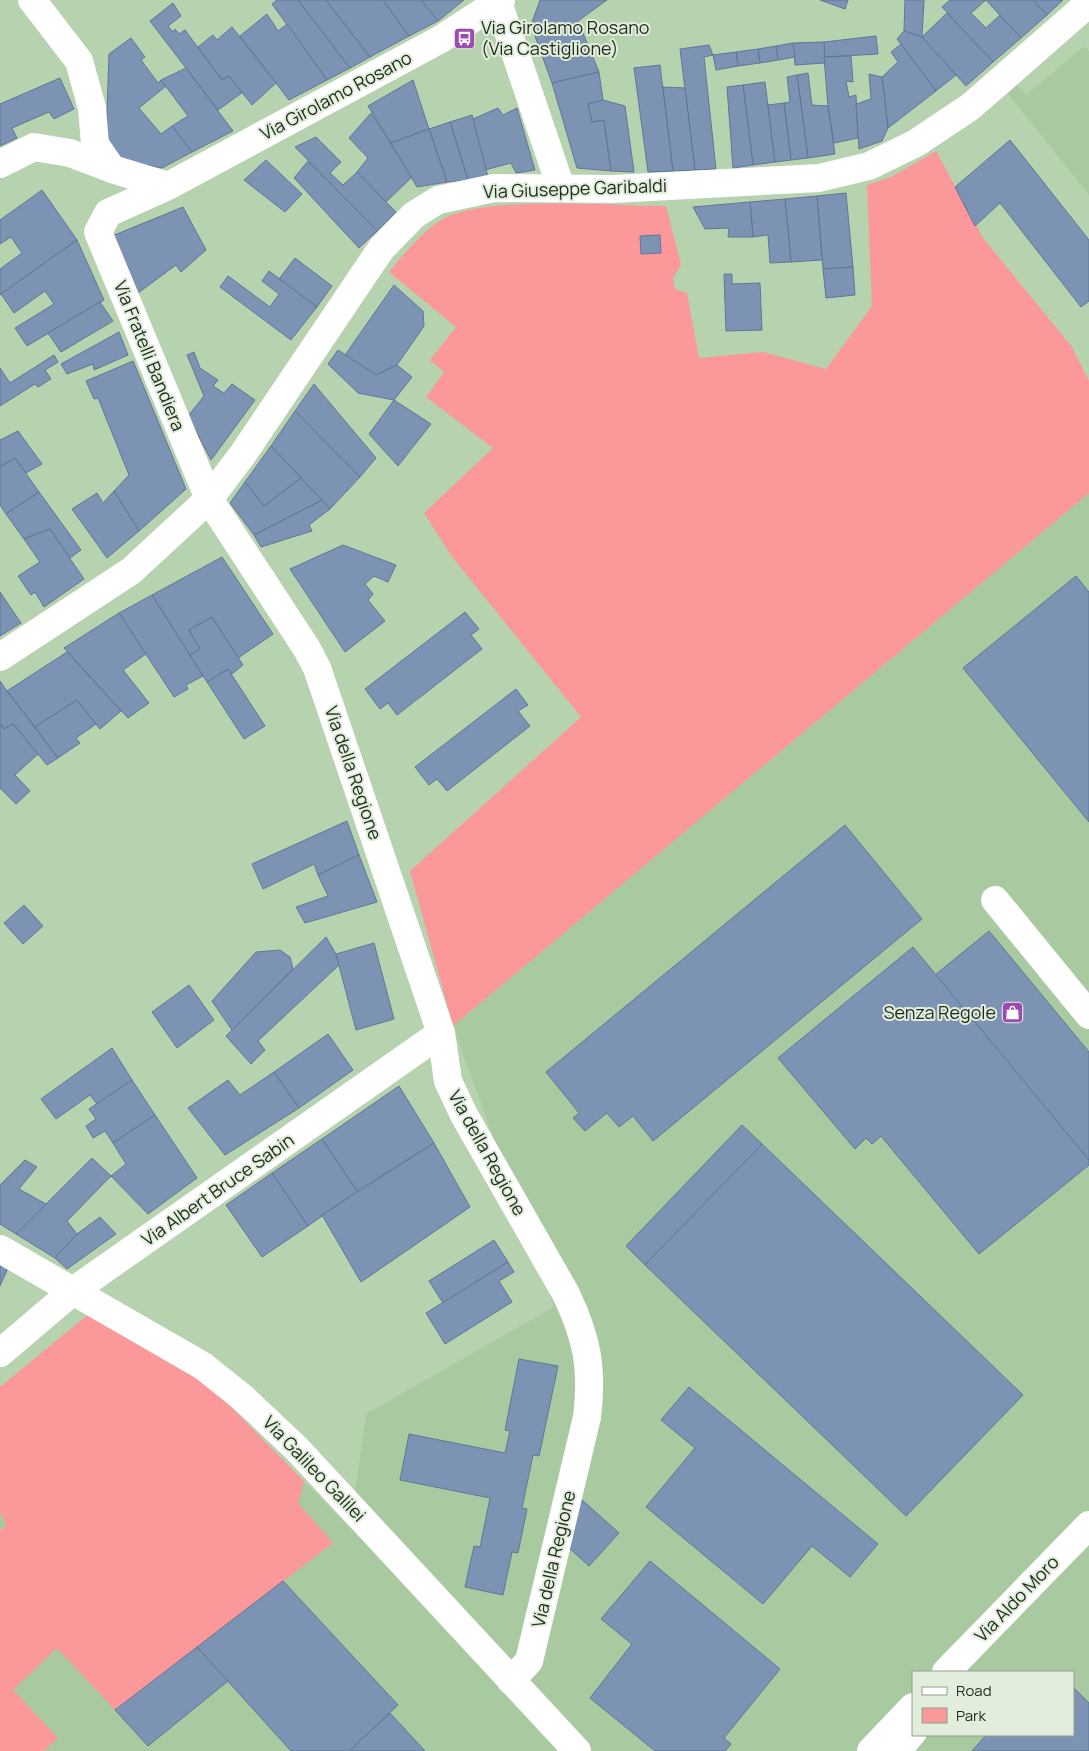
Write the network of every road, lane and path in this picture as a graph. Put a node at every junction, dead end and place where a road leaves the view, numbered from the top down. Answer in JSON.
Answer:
{"nodes":[{"id":1,"x":32,"y":0,"type":"edge"},
{"id":2,"x":499,"y":1,"type":"edge"},
{"id":3,"x":1089,"y":3,"type":"edge"},
{"id":4,"x":0,"y":164,"type":"edge"},
{"id":5,"x":112,"y":169,"type":"junction"},
{"id":6,"x":168,"y":186,"type":"junction"},
{"id":7,"x":561,"y":188,"type":"junction"},
{"id":8,"x":108,"y":213,"type":"joint"},
{"id":9,"x":209,"y":499,"type":"junction"},
{"id":10,"x":0,"y":657,"type":"edge"},
{"id":11,"x":995,"y":900,"type":"dead end"},
{"id":12,"x":1089,"y":1015,"type":"edge"},
{"id":13,"x":441,"y":1033,"type":"junction"},
{"id":14,"x":0,"y":1249,"type":"edge"},
{"id":15,"x":73,"y":1291,"type":"junction"},
{"id":16,"x":0,"y":1353,"type":"edge"},
{"id":17,"x":1089,"y":1525,"type":"edge"},
{"id":18,"x":947,"y":1671,"type":"edge"},
{"id":19,"x":512,"y":1681,"type":"junction"},
{"id":20,"x":912,"y":1708,"type":"edge"},
{"id":21,"x":912,"y":1733,"type":"edge"},
{"id":22,"x":577,"y":1751,"type":"edge"},
{"id":23,"x":871,"y":1751,"type":"edge"},
{"id":24,"x":897,"y":1751,"type":"edge"}],
"edges":[{"from":1,"to":5,"type":"street"},
{"from":2,"to":6,"type":"street","name":"Via Girolamo Rosano"},
{"from":2,"to":7,"type":"street"},
{"from":3,"to":7,"type":"street","name":"Via Giuseppe Garibaldi"},
{"from":4,"to":5,"type":"street"},
{"from":5,"to":6,"type":"street"},
{"from":6,"to":8,"type":"street","name":"Via Girolamo Rosano"},
{"from":7,"to":9,"type":"street","name":"Via Giuseppe Garibaldi"},
{"from":8,"to":9,"type":"street","name":"Via Fratelli Bandiera"},
{"from":9,"to":10,"type":"street","name":"Via Giuseppe Garibaldi"},
{"from":9,"to":13,"type":"street","name":"Via della Regione"},
{"from":11,"to":12,"type":"street"},
{"from":13,"to":15,"type":"street","name":"Via Albert Bruce Sabin"},
{"from":13,"to":19,"type":"street","name":"Via della Regione"},
{"from":14,"to":15,"type":"street","name":"Via Galileo Galilei"},
{"from":15,"to":16,"type":"street","name":"Via Albert Bruce Sabin"},
{"from":15,"to":19,"type":"street","name":"Via Galileo Galilei"},
{"from":17,"to":18,"type":"street","name":"Via Aldo Moro"},
{"from":19,"to":22,"type":"street","name":"Via Galileo Galilei"},
{"from":20,"to":23,"type":"street"},
{"from":21,"to":24,"type":"street"}]}
